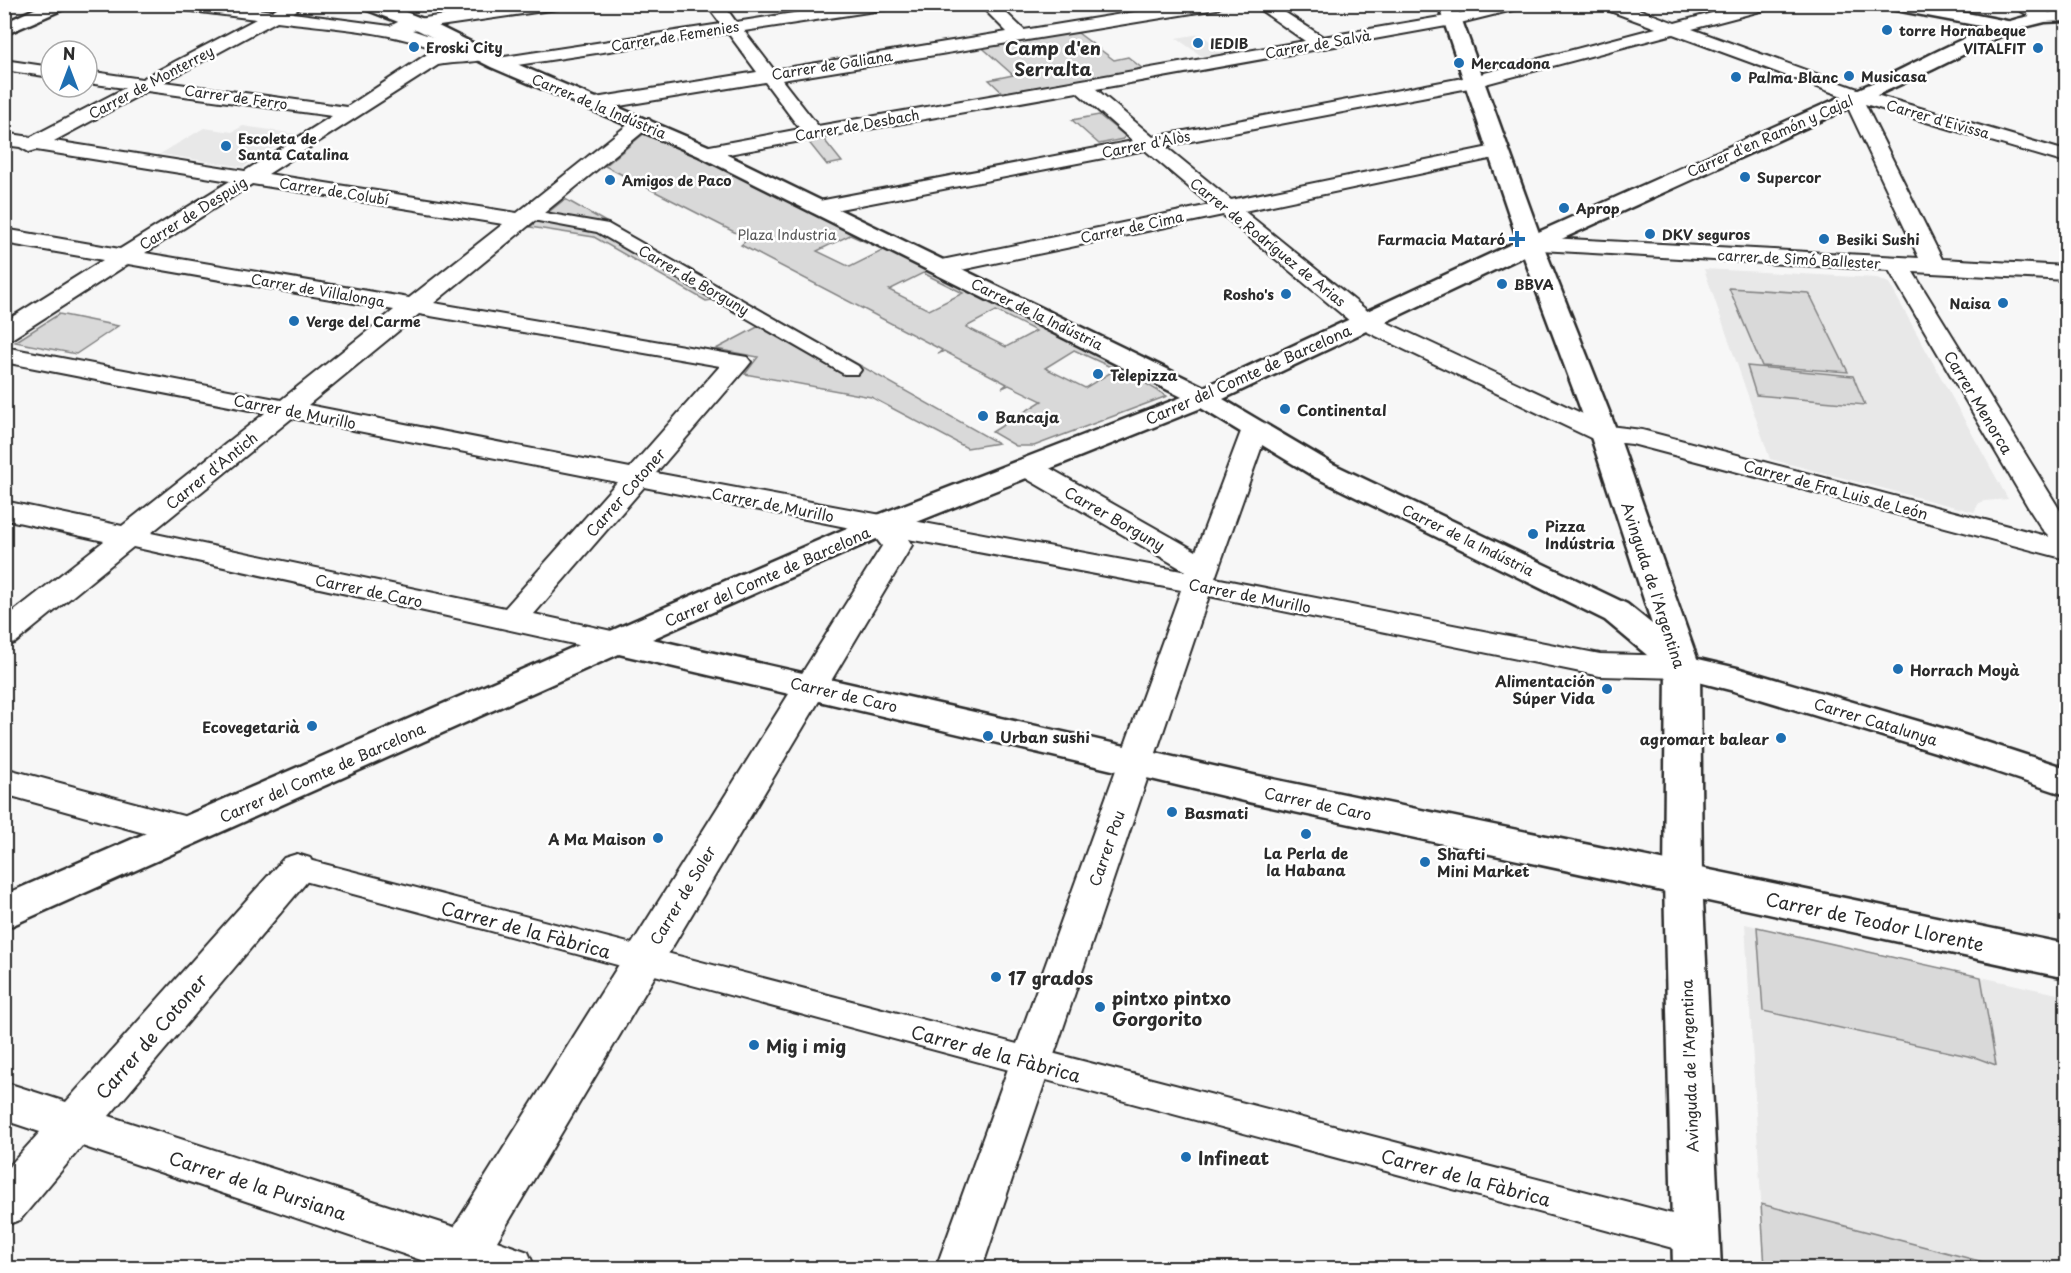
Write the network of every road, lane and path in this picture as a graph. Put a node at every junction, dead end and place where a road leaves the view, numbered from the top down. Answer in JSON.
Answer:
{"nodes":[{"id":1,"x":60,"y":4,"type":"edge"},
{"id":2,"x":176,"y":4,"type":"edge"},
{"id":3,"x":297,"y":4,"type":"edge"},
{"id":4,"x":368,"y":4,"type":"edge"},
{"id":5,"x":557,"y":4,"type":"edge"},
{"id":6,"x":714,"y":4,"type":"edge"},
{"id":7,"x":888,"y":4,"type":"edge"},
{"id":8,"x":987,"y":4,"type":"edge"},
{"id":9,"x":1217,"y":4,"type":"edge"},
{"id":10,"x":1260,"y":4,"type":"edge"},
{"id":11,"x":1515,"y":4,"type":"edge"},
{"id":12,"x":1608,"y":4,"type":"edge"},
{"id":13,"x":1766,"y":4,"type":"edge"},
{"id":14,"x":1890,"y":4,"type":"edge"},
{"id":15,"x":2016,"y":4,"type":"edge"},
{"id":16,"x":1450,"y":12,"type":"edge"},
{"id":17,"x":2067,"y":16,"type":"edge"},
{"id":18,"x":274,"y":17,"type":"junction"},
{"id":19,"x":2045,"y":17,"type":"junction"},
{"id":20,"x":420,"y":24,"type":"junction"},
{"id":21,"x":2007,"y":26,"type":"junction"},
{"id":22,"x":369,"y":28,"type":"junction"},
{"id":23,"x":731,"y":28,"type":"junction"},
{"id":24,"x":1674,"y":28,"type":"junction"},
{"id":25,"x":4,"y":30,"type":"edge"},
{"id":26,"x":2067,"y":32,"type":"edge"},
{"id":27,"x":1020,"y":35,"type":"junction"},
{"id":28,"x":1320,"y":43,"type":"junction"},
{"id":29,"x":489,"y":59,"type":"junction"},
{"id":30,"x":432,"y":61,"type":"junction"},
{"id":31,"x":4,"y":65,"type":"edge"},
{"id":32,"x":39,"y":70,"type":"edge"},
{"id":33,"x":770,"y":75,"type":"junction"},
{"id":34,"x":99,"y":79,"type":"edge"},
{"id":35,"x":1474,"y":81,"type":"junction"},
{"id":36,"x":145,"y":85,"type":"junction"},
{"id":37,"x":1080,"y":85,"type":"junction"},
{"id":38,"x":1856,"y":97,"type":"junction"},
{"id":39,"x":595,"y":105,"type":"junction"},
{"id":40,"x":350,"y":113,"type":"junction"},
{"id":41,"x":642,"y":123,"type":"junction"},
{"id":42,"x":813,"y":133,"type":"junction"},
{"id":43,"x":4,"y":139,"type":"edge"},
{"id":44,"x":1149,"y":143,"type":"junction"},
{"id":45,"x":33,"y":144,"type":"junction"},
{"id":46,"x":706,"y":152,"type":"junction"},
{"id":47,"x":1499,"y":152,"type":"junction"},
{"id":48,"x":2067,"y":157,"type":"edge"},
{"id":49,"x":4,"y":159,"type":"edge"},
{"id":50,"x":249,"y":178,"type":"junction"},
{"id":51,"x":819,"y":207,"type":"junction"},
{"id":52,"x":1226,"y":207,"type":"junction"},
{"id":53,"x":525,"y":218,"type":"junction"},
{"id":54,"x":4,"y":236,"type":"edge"},
{"id":55,"x":1531,"y":244,"type":"junction"},
{"id":56,"x":124,"y":257,"type":"junction"},
{"id":57,"x":1897,"y":264,"type":"junction"},
{"id":58,"x":1934,"y":266,"type":"junction"},
{"id":59,"x":942,"y":267,"type":"junction"},
{"id":60,"x":2067,"y":273,"type":"edge"},
{"id":61,"x":414,"y":306,"type":"junction"},
{"id":62,"x":1366,"y":322,"type":"junction"},
{"id":63,"x":4,"y":333,"type":"edge"},
{"id":64,"x":4,"y":354,"type":"edge"},
{"id":65,"x":738,"y":362,"type":"joint"},
{"id":66,"x":851,"y":370,"type":"dead end"},
{"id":67,"x":1203,"y":398,"type":"junction"},
{"id":68,"x":286,"y":409,"type":"junction"},
{"id":69,"x":1255,"y":429,"type":"junction"},
{"id":70,"x":1604,"y":434,"type":"junction"},
{"id":71,"x":1027,"y":467,"type":"junction"},
{"id":72,"x":638,"y":477,"type":"junction"},
{"id":73,"x":4,"y":510,"type":"edge"},
{"id":74,"x":881,"y":525,"type":"junction"},
{"id":75,"x":2067,"y":535,"type":"edge"},
{"id":76,"x":127,"y":537,"type":"junction"},
{"id":77,"x":2067,"y":550,"type":"edge"},
{"id":78,"x":1201,"y":576,"type":"junction"},
{"id":79,"x":512,"y":620,"type":"junction"},
{"id":80,"x":4,"y":636,"type":"edge"},
{"id":81,"x":620,"y":643,"type":"junction"},
{"id":82,"x":1683,"y":667,"type":"junction"},
{"id":83,"x":809,"y":686,"type":"junction"},
{"id":84,"x":1136,"y":762,"type":"junction"},
{"id":85,"x":4,"y":781,"type":"edge"},
{"id":86,"x":2067,"y":782,"type":"edge"},
{"id":87,"x":187,"y":831,"type":"junction"},
{"id":88,"x":297,"y":868,"type":"joint"},
{"id":89,"x":1683,"y":880,"type":"junction"},
{"id":90,"x":4,"y":913,"type":"edge"},
{"id":91,"x":643,"y":959,"type":"junction"},
{"id":92,"x":2067,"y":961,"type":"edge"},
{"id":93,"x":1031,"y":1062,"type":"junction"},
{"id":94,"x":4,"y":1101,"type":"edge"},
{"id":95,"x":75,"y":1124,"type":"junction"},
{"id":96,"x":4,"y":1205,"type":"edge"},
{"id":97,"x":1696,"y":1253,"type":"edge"},
{"id":98,"x":460,"y":1261,"type":"edge"},
{"id":99,"x":512,"y":1269,"type":"edge"},
{"id":100,"x":959,"y":1269,"type":"edge"}],
"edges":[{"from":1,"to":25,"type":"street"},
{"from":2,"to":18,"type":"street"},
{"from":3,"to":18,"type":"street","name":"Carrer de Monterrey"},
{"from":4,"to":20,"type":"street","name":"Carrer de la Indústria"},
{"from":5,"to":20,"type":"street"},
{"from":6,"to":23,"type":"street"},
{"from":7,"to":23,"type":"street","name":"Carrer de Femenies"},
{"from":8,"to":27,"type":"street"},
{"from":9,"to":27,"type":"street","name":"Carrer de Galiana"},
{"from":10,"to":28,"type":"street"},
{"from":11,"to":16,"type":"street","name":"Carrer de Salvà"},
{"from":12,"to":24,"type":"street","name":"Carrer d'Eivissa"},
{"from":13,"to":24,"type":"street","name":"Carrer d'Alòs"},
{"from":14,"to":21,"type":"street"},
{"from":15,"to":19,"type":"street"},
{"from":16,"to":28,"type":"street","name":"Carrer de Salvà"},
{"from":16,"to":35,"type":"street","name":"Avinguda de l'Argentina"},
{"from":17,"to":19,"type":"street"},
{"from":18,"to":22,"type":"street"},
{"from":18,"to":36,"type":"street","name":"Carrer de Monterrey"},
{"from":19,"to":21,"type":"street"},
{"from":20,"to":22,"type":"street"},
{"from":20,"to":29,"type":"street","name":"Carrer de la Indústria"},
{"from":21,"to":26,"type":"street"},
{"from":21,"to":38,"type":"street","name":"Carrer d'en Ramón y Cajal"},
{"from":22,"to":30,"type":"street"},
{"from":23,"to":29,"type":"street","name":"Carrer de Femenies"},
{"from":23,"to":33,"type":"street"},
{"from":24,"to":35,"type":"street","name":"Carrer d'Alòs"},
{"from":24,"to":38,"type":"street","name":"Carrer d'Eivissa"},
{"from":27,"to":33,"type":"street","name":"Carrer de Galiana"},
{"from":28,"to":37,"type":"street","name":"Carrer de Salvà"},
{"from":29,"to":30,"type":"street","name":"Carrer de Despuig"},
{"from":29,"to":39,"type":"street","name":"Carrer de la Indústria"},
{"from":30,"to":40,"type":"street","name":"Carrer de Despuig"},
{"from":31,"to":32,"type":"street"},
{"from":33,"to":39,"type":"street","name":"Carrer de Galiana"},
{"from":33,"to":42,"type":"street"},
{"from":34,"to":36,"type":"street","name":"Carrer de Ferro"},
{"from":35,"to":44,"type":"street","name":"Carrer d'Alòs"},
{"from":35,"to":47,"type":"street","name":"Avinguda de l'Argentina"},
{"from":36,"to":40,"type":"street","name":"Carrer de Ferro"},
{"from":36,"to":45,"type":"street","name":"Carrer de Monterrey"},
{"from":37,"to":42,"type":"street","name":"Carrer de Desbach"},
{"from":37,"to":44,"type":"street","name":"Carrer de Rodríguez de Arias"},
{"from":38,"to":48,"type":"street","name":"Carrer d'Eivissa"},
{"from":38,"to":55,"type":"street","name":"Carrer d'en Ramón y Cajal"},
{"from":38,"to":58,"type":"street"},
{"from":39,"to":41,"type":"street","name":"Carrer de la Indústria"},
{"from":40,"to":50,"type":"street","name":"Carrer de Despuig"},
{"from":41,"to":46,"type":"street","name":"Carrer de la Indústria"},
{"from":41,"to":53,"type":"street","name":"Carrer d'Antich"},
{"from":42,"to":46,"type":"street","name":"Carrer de Desbach"},
{"from":43,"to":45,"type":"street","name":"Carrer de Colubí"},
{"from":44,"to":51,"type":"street","name":"Carrer d'Alòs"},
{"from":44,"to":52,"type":"street","name":"Carrer de Rodríguez de Arias"},
{"from":45,"to":49,"type":"street","name":"Carrer de Monterrey"},
{"from":45,"to":50,"type":"street","name":"Carrer de Colubí"},
{"from":46,"to":51,"type":"street","name":"Carrer de la Indústria"},
{"from":47,"to":52,"type":"street","name":"Carrer de Cima"},
{"from":47,"to":55,"type":"street","name":"Avinguda de l'Argentina"},
{"from":50,"to":53,"type":"street","name":"Carrer de Colubí"},
{"from":50,"to":56,"type":"street","name":"Carrer de Despuig"},
{"from":51,"to":59,"type":"street","name":"Carrer de la Indústria"},
{"from":52,"to":59,"type":"street","name":"Carrer de Cima"},
{"from":52,"to":62,"type":"street","name":"Carrer de Rodríguez de Arias"},
{"from":53,"to":61,"type":"street","name":"Carrer d'Antich"},
{"from":53,"to":66,"type":"street","name":"Carrer de Borguny"},
{"from":54,"to":56,"type":"street","name":"Carrer de Villalonga"},
{"from":55,"to":57,"type":"street","name":"carrer de Simó Ballester"},
{"from":55,"to":62,"type":"street","name":"Carrer del Comte de Barcelona"},
{"from":55,"to":70,"type":"street","name":"Avinguda de l'Argentina"},
{"from":56,"to":61,"type":"street","name":"Carrer de Villalonga"},
{"from":56,"to":63,"type":"street","name":"Carrer de Despuig"},
{"from":57,"to":58,"type":"street","name":"carrer de Simó Ballester"},
{"from":57,"to":75,"type":"street","name":"Carrer Menorca"},
{"from":58,"to":60,"type":"street","name":"carrer de Simó Ballester"},
{"from":59,"to":67,"type":"street","name":"Carrer de la Indústria"},
{"from":61,"to":65,"type":"street","name":"Carrer de Villalonga"},
{"from":61,"to":68,"type":"street","name":"Carrer d'Antich"},
{"from":62,"to":67,"type":"street","name":"Carrer del Comte de Barcelona"},
{"from":62,"to":70,"type":"street","name":"Carrer de Rodríguez de Arias"},
{"from":64,"to":68,"type":"street","name":"Carrer de Murillo"},
{"from":65,"to":72,"type":"street","name":"Carrer Cotoner"},
{"from":67,"to":69,"type":"street","name":"Carrer de la Indústria"},
{"from":67,"to":71,"type":"street","name":"Carrer del Comte de Barcelona"},
{"from":68,"to":72,"type":"street","name":"Carrer de Murillo"},
{"from":68,"to":76,"type":"street","name":"Carrer d'Antich"},
{"from":69,"to":78,"type":"street","name":"Carrer Pou"},
{"from":69,"to":82,"type":"street","name":"Carrer de la Indústria"},
{"from":70,"to":77,"type":"street","name":"Carrer de Fra Luis de León"},
{"from":70,"to":82,"type":"street","name":"Avinguda de l'Argentina"},
{"from":71,"to":74,"type":"street","name":"Carrer del Comte de Barcelona"},
{"from":71,"to":78,"type":"street","name":"Carrer Borguny"},
{"from":72,"to":74,"type":"street","name":"Carrer de Murillo"},
{"from":72,"to":79,"type":"street","name":"Carrer Cotoner"},
{"from":73,"to":76,"type":"street","name":"Carrer de Caro"},
{"from":74,"to":78,"type":"street","name":"Carrer de Murillo"},
{"from":74,"to":81,"type":"street","name":"Carrer del Comte de Barcelona"},
{"from":74,"to":83,"type":"street","name":"Carrer de Soler"},
{"from":76,"to":79,"type":"street","name":"Carrer de Caro"},
{"from":76,"to":80,"type":"street","name":"Carrer d'Antich"},
{"from":78,"to":82,"type":"street","name":"Carrer de Murillo"},
{"from":78,"to":84,"type":"street","name":"Carrer Pou"},
{"from":79,"to":81,"type":"street","name":"Carrer de Caro"},
{"from":81,"to":83,"type":"street","name":"Carrer de Caro"},
{"from":81,"to":87,"type":"street","name":"Carrer del Comte de Barcelona"},
{"from":82,"to":86,"type":"street","name":"Carrer Catalunya"},
{"from":82,"to":89,"type":"street","name":"Avinguda de l'Argentina"},
{"from":83,"to":84,"type":"street","name":"Carrer de Caro"},
{"from":83,"to":91,"type":"street","name":"Carrer de Soler"},
{"from":84,"to":89,"type":"street","name":"Carrer de Caro"},
{"from":84,"to":93,"type":"street","name":"Carrer Pou"},
{"from":85,"to":87,"type":"street"},
{"from":87,"to":90,"type":"street","name":"Carrer del Comte de Barcelona"},
{"from":88,"to":91,"type":"street","name":"Carrer de la Fàbrica"},
{"from":88,"to":95,"type":"street","name":"Carrer de Cotoner"},
{"from":89,"to":92,"type":"street","name":"Carrer de Teodor Llorente"},
{"from":89,"to":97,"type":"street","name":"Avinguda de l'Argentina"},
{"from":91,"to":93,"type":"street","name":"Carrer de la Fàbrica"},
{"from":91,"to":98,"type":"street","name":"Carrer de Soler"},
{"from":93,"to":97,"type":"street","name":"Carrer de la Fàbrica"},
{"from":93,"to":100,"type":"street","name":"Carrer Pou"},
{"from":94,"to":95,"type":"street","name":"Carrer de la Pursiana"},
{"from":95,"to":96,"type":"street","name":"Carrer de Cotoner"},
{"from":95,"to":98,"type":"street","name":"Carrer de la Pursiana"},
{"from":98,"to":99,"type":"street","name":"Carrer de la Pursiana"}]}
